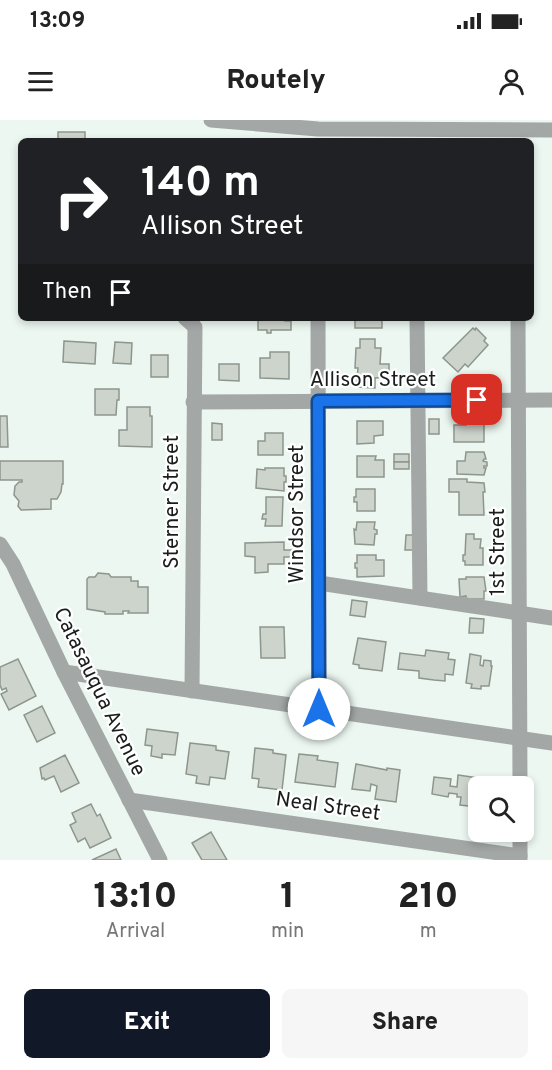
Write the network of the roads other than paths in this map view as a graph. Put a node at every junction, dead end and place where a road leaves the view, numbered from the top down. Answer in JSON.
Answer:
{"nodes":[{"id":1,"x":211,"y":120,"type":"edge"},
{"id":2,"x":318,"y":130,"type":"edge"},
{"id":3,"x":518,"y":130,"type":"edge"},
{"id":4,"x":552,"y":130,"type":"edge"},
{"id":5,"x":418,"y":135,"type":"edge"},
{"id":6,"x":188,"y":321,"type":"edge"},
{"id":7,"x":318,"y":321,"type":"edge"},
{"id":8,"x":417,"y":321,"type":"edge"},
{"id":9,"x":518,"y":321,"type":"edge"},
{"id":10,"x":417,"y":400,"type":"junction"},
{"id":11,"x":518,"y":400,"type":"junction"},
{"id":12,"x":552,"y":400,"type":"edge"},
{"id":13,"x":318,"y":401,"type":"junction"},
{"id":14,"x":193,"y":402,"type":"junction"},
{"id":15,"x":0,"y":543,"type":"edge"},
{"id":16,"x":318,"y":584,"type":"junction"},
{"id":17,"x":420,"y":598,"type":"junction"},
{"id":18,"x":519,"y":613,"type":"junction"},
{"id":19,"x":552,"y":618,"type":"edge"},
{"id":20,"x":64,"y":672,"type":"junction"},
{"id":21,"x":192,"y":691,"type":"junction"},
{"id":22,"x":319,"y":709,"type":"junction"},
{"id":23,"x":519,"y":738,"type":"junction"},
{"id":24,"x":552,"y":743,"type":"edge"},
{"id":25,"x":520,"y":776,"type":"edge"},
{"id":26,"x":129,"y":800,"type":"junction"},
{"id":27,"x":520,"y":842,"type":"edge"},
{"id":28,"x":520,"y":858,"type":"edge"},
{"id":29,"x":160,"y":860,"type":"edge"}],
"edges":[{"from":1,"to":2,"type":"street"},
{"from":2,"to":5,"type":"street"},
{"from":3,"to":4,"type":"street"},
{"from":3,"to":5,"type":"street"},
{"from":6,"to":14,"type":"street","name":"Sterner Street"},
{"from":7,"to":13,"type":"street","name":"Windsor Street"},
{"from":8,"to":10,"type":"street"},
{"from":9,"to":11,"type":"street","name":"1st Street"},
{"from":10,"to":11,"type":"street","name":"Allison Street"},
{"from":10,"to":13,"type":"street","name":"Allison Street"},
{"from":10,"to":17,"type":"street"},
{"from":11,"to":12,"type":"street","name":"Allison Street"},
{"from":11,"to":18,"type":"street","name":"1st Street"},
{"from":13,"to":14,"type":"street","name":"Allison Street"},
{"from":13,"to":16,"type":"street","name":"Windsor Street"},
{"from":14,"to":21,"type":"street","name":"Sterner Street"},
{"from":15,"to":20,"type":"street","name":"Catasauqua Avenue"},
{"from":16,"to":17,"type":"street"},
{"from":16,"to":22,"type":"street","name":"Windsor Street"},
{"from":17,"to":18,"type":"street"},
{"from":18,"to":19,"type":"street"},
{"from":18,"to":23,"type":"street","name":"1st Street"},
{"from":20,"to":21,"type":"street"},
{"from":20,"to":26,"type":"street","name":"Catasauqua Avenue"},
{"from":21,"to":22,"type":"street"},
{"from":22,"to":23,"type":"street"},
{"from":23,"to":24,"type":"street"},
{"from":23,"to":25,"type":"street","name":"1st Street"},
{"from":26,"to":28,"type":"street","name":"Neal Street"},
{"from":26,"to":29,"type":"street","name":"Catasauqua Avenue"},
{"from":27,"to":28,"type":"street"}]}
